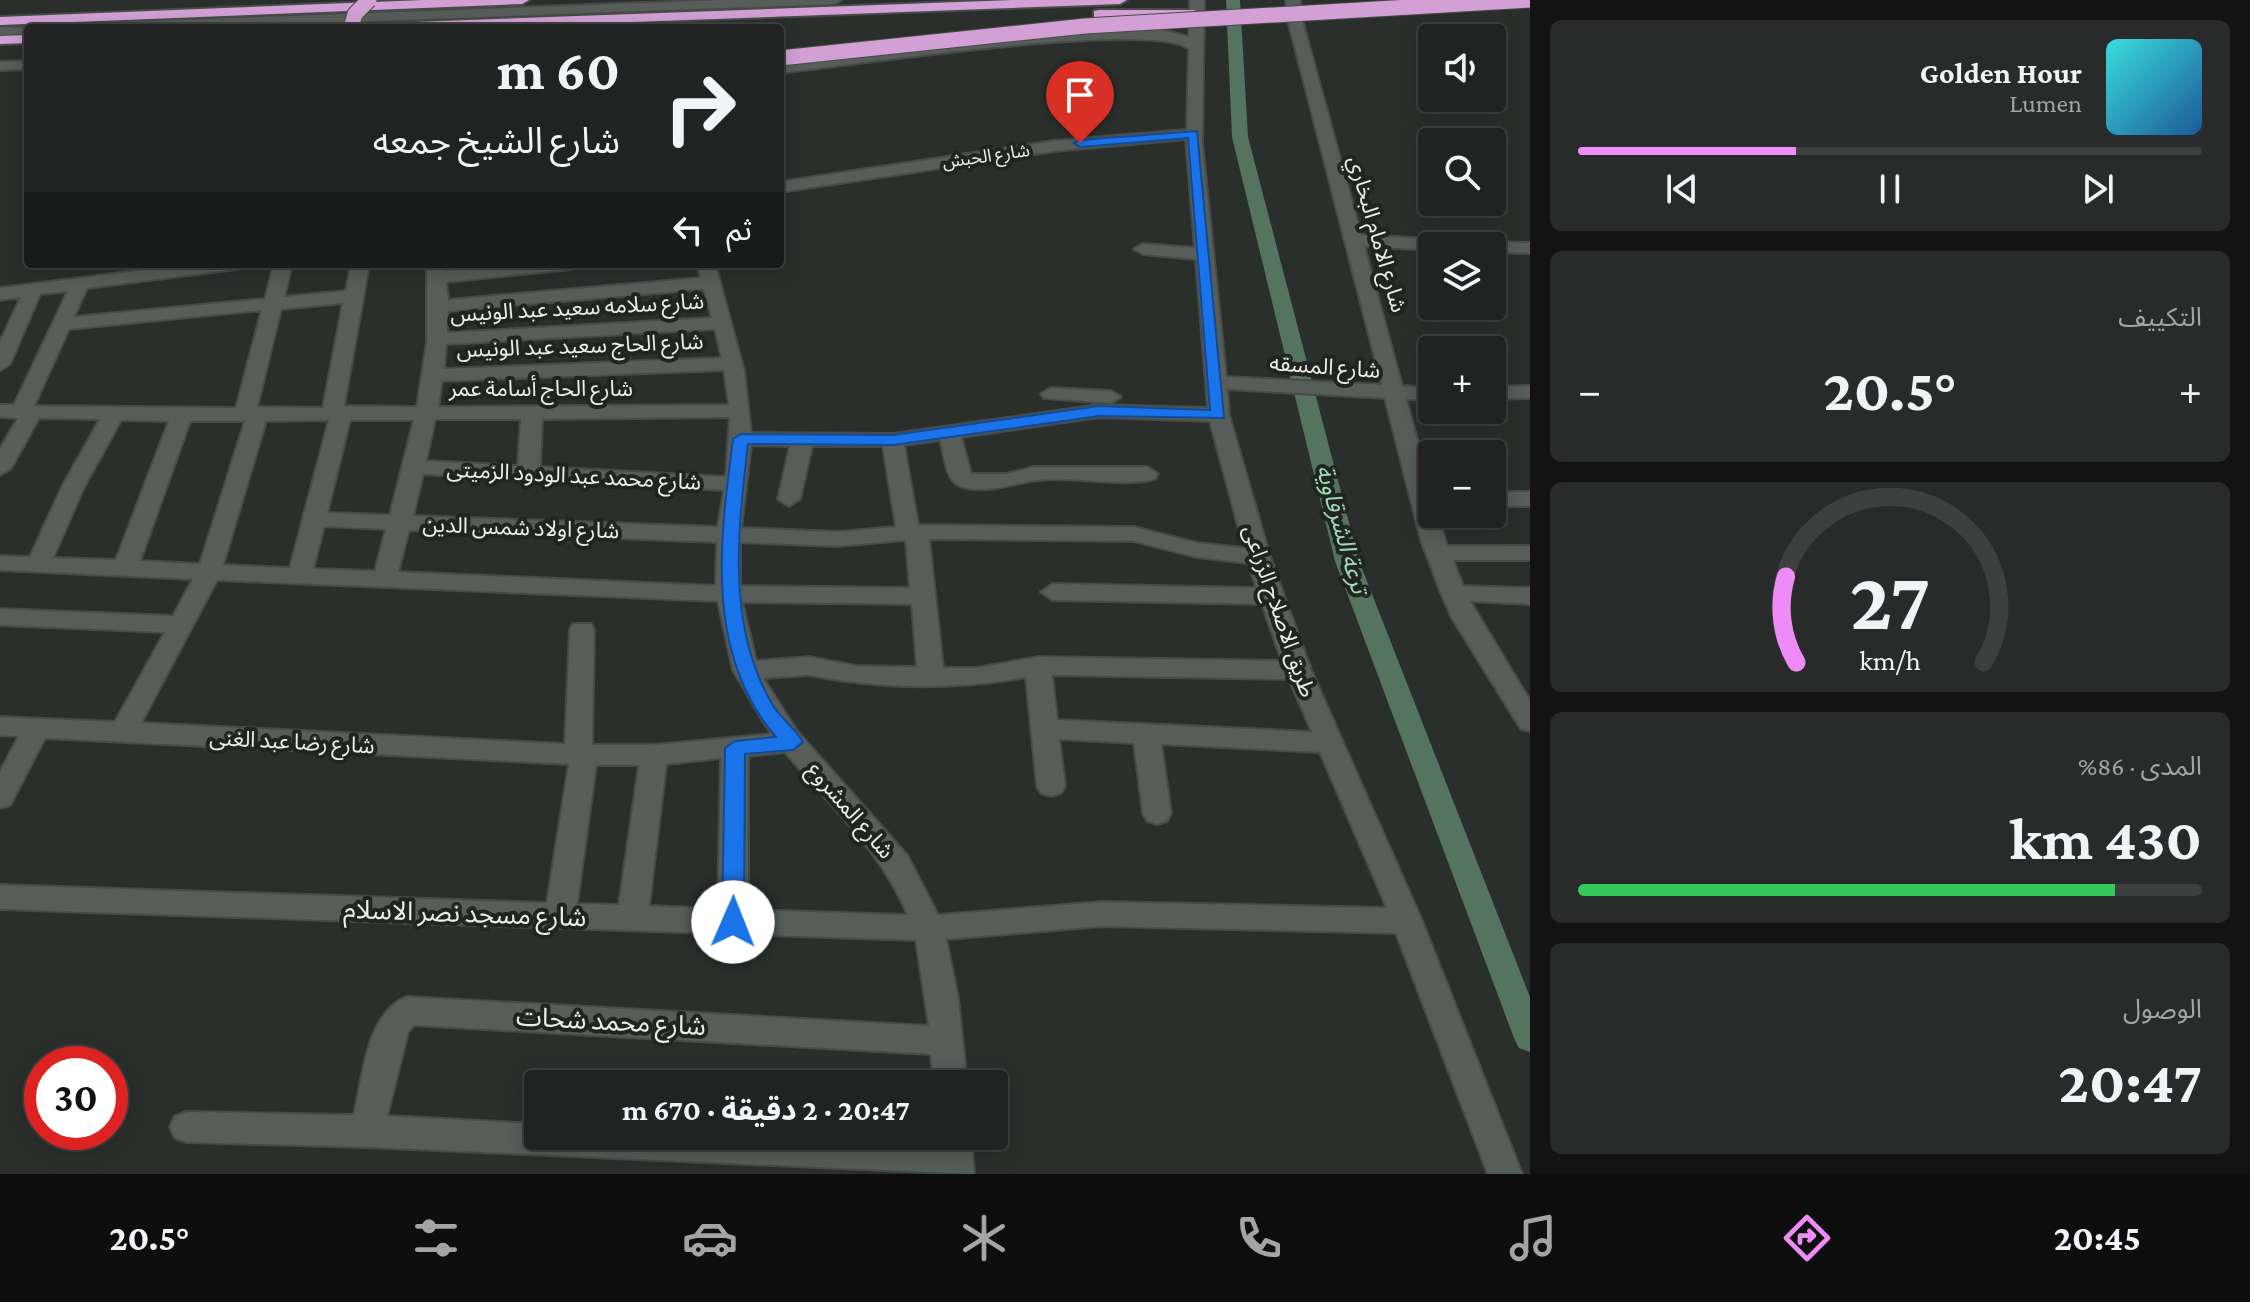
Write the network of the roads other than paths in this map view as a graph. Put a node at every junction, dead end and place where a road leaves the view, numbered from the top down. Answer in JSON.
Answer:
{"nodes":[{"id":1,"x":369,"y":0,"type":"edge"},
{"id":2,"x":522,"y":0,"type":"edge"},
{"id":3,"x":834,"y":0,"type":"edge"},
{"id":4,"x":1120,"y":0,"type":"edge"},
{"id":5,"x":1451,"y":0,"type":"edge"},
{"id":6,"x":1530,"y":0,"type":"edge"},
{"id":7,"x":1196,"y":7,"type":"edge"},
{"id":8,"x":1530,"y":7,"type":"edge"},
{"id":9,"x":1294,"y":10,"type":"edge"},
{"id":10,"x":1393,"y":14,"type":"junction"},
{"id":11,"x":681,"y":17,"type":"junction"},
{"id":12,"x":0,"y":21,"type":"edge"},
{"id":13,"x":182,"y":24,"type":"edge"},
{"id":14,"x":352,"y":24,"type":"edge"},
{"id":15,"x":477,"y":24,"type":"edge"},
{"id":16,"x":24,"y":30,"type":"edge"},
{"id":17,"x":0,"y":31,"type":"edge"},
{"id":18,"x":24,"y":39,"type":"edge"},
{"id":19,"x":0,"y":40,"type":"edge"},
{"id":20,"x":1198,"y":49,"type":"junction"},
{"id":21,"x":784,"y":58,"type":"edge"},
{"id":22,"x":24,"y":65,"type":"edge"},
{"id":23,"x":0,"y":66,"type":"edge"},
{"id":24,"x":784,"y":69,"type":"edge"},
{"id":25,"x":1193,"y":134,"type":"junction"},
{"id":26,"x":784,"y":186,"type":"edge"},
{"id":27,"x":1356,"y":240,"type":"junction"},
{"id":28,"x":1418,"y":244,"type":"edge"},
{"id":29,"x":1506,"y":247,"type":"edge"},
{"id":30,"x":1530,"y":248,"type":"edge"},
{"id":31,"x":1143,"y":249,"type":"dead end"},
{"id":32,"x":1204,"y":254,"type":"junction"},
{"id":33,"x":205,"y":268,"type":"edge"},
{"id":34,"x":282,"y":268,"type":"edge"},
{"id":35,"x":359,"y":268,"type":"edge"},
{"id":36,"x":494,"y":268,"type":"edge"},
{"id":37,"x":437,"y":271,"type":"edge"},
{"id":38,"x":709,"y":274,"type":"edge"},
{"id":39,"x":80,"y":284,"type":"junction"},
{"id":40,"x":33,"y":290,"type":"junction"},
{"id":41,"x":0,"y":294,"type":"edge"},
{"id":42,"x":354,"y":296,"type":"junction"},
{"id":43,"x":273,"y":302,"type":"junction"},
{"id":44,"x":438,"y":306,"type":"junction"},
{"id":45,"x":722,"y":323,"type":"junction"},
{"id":46,"x":62,"y":324,"type":"junction"},
{"id":47,"x":435,"y":339,"type":"junction"},
{"id":48,"x":0,"y":364,"type":"edge"},
{"id":49,"x":732,"y":364,"type":"junction"},
{"id":50,"x":431,"y":375,"type":"junction"},
{"id":51,"x":1530,"y":392,"type":"edge"},
{"id":52,"x":1506,"y":393,"type":"edge"},
{"id":53,"x":1051,"y":394,"type":"dead end"},
{"id":54,"x":1418,"y":394,"type":"edge"},
{"id":55,"x":1397,"y":395,"type":"junction"},
{"id":56,"x":1217,"y":400,"type":"junction"},
{"id":57,"x":740,"y":411,"type":"junction"},
{"id":58,"x":18,"y":412,"type":"edge"},
{"id":59,"x":337,"y":412,"type":"junction"},
{"id":60,"x":425,"y":412,"type":"junction"},
{"id":61,"x":532,"y":412,"type":"junction"},
{"id":62,"x":114,"y":414,"type":"junction"},
{"id":63,"x":252,"y":414,"type":"junction"},
{"id":64,"x":182,"y":415,"type":"junction"},
{"id":65,"x":949,"y":433,"type":"junction"},
{"id":66,"x":741,"y":439,"type":"junction"},
{"id":67,"x":893,"y":440,"type":"junction"},
{"id":68,"x":802,"y":441,"type":"junction"},
{"id":69,"x":412,"y":467,"type":"junction"},
{"id":70,"x":0,"y":468,"type":"edge"},
{"id":71,"x":1418,"y":468,"type":"edge"},
{"id":72,"x":529,"y":473,"type":"junction"},
{"id":73,"x":1147,"y":474,"type":"dead end"},
{"id":74,"x":735,"y":484,"type":"junction"},
{"id":75,"x":789,"y":499,"type":"dead end"},
{"id":76,"x":1506,"y":499,"type":"edge"},
{"id":77,"x":1530,"y":499,"type":"edge"},
{"id":78,"x":313,"y":519,"type":"junction"},
{"id":79,"x":399,"y":523,"type":"junction"},
{"id":80,"x":1433,"y":528,"type":"edge"},
{"id":81,"x":912,"y":532,"type":"junction"},
{"id":82,"x":729,"y":536,"type":"junction"},
{"id":83,"x":1438,"y":553,"type":"junction"},
{"id":84,"x":1530,"y":553,"type":"edge"},
{"id":85,"x":1258,"y":557,"type":"junction"},
{"id":86,"x":0,"y":563,"type":"edge"},
{"id":87,"x":38,"y":565,"type":"junction"},
{"id":88,"x":125,"y":569,"type":"junction"},
{"id":89,"x":209,"y":572,"type":"junction"},
{"id":90,"x":300,"y":574,"type":"junction"},
{"id":91,"x":385,"y":578,"type":"junction"},
{"id":92,"x":1053,"y":592,"type":"dead end"},
{"id":93,"x":1453,"y":593,"type":"junction"},
{"id":94,"x":730,"y":594,"type":"junction"},
{"id":95,"x":923,"y":596,"type":"junction"},
{"id":96,"x":1271,"y":596,"type":"junction"},
{"id":97,"x":1530,"y":596,"type":"edge"},
{"id":98,"x":0,"y":617,"type":"edge"},
{"id":99,"x":180,"y":624,"type":"junction"},
{"id":100,"x":582,"y":630,"type":"dead end"},
{"id":101,"x":1038,"y":666,"type":"junction"},
{"id":102,"x":746,"y":670,"type":"junction"},
{"id":103,"x":1298,"y":670,"type":"junction"},
{"id":104,"x":931,"y":675,"type":"junction"},
{"id":105,"x":1530,"y":679,"type":"edge"},
{"id":106,"x":1503,"y":680,"type":"junction"},
{"id":107,"x":1530,"y":722,"type":"edge"},
{"id":108,"x":0,"y":726,"type":"edge"},
{"id":109,"x":37,"y":728,"type":"junction"},
{"id":110,"x":1045,"y":729,"type":"junction"},
{"id":111,"x":123,"y":732,"type":"junction"},
{"id":112,"x":1146,"y":734,"type":"junction"},
{"id":113,"x":793,"y":742,"type":"junction"},
{"id":114,"x":1329,"y":743,"type":"junction"},
{"id":115,"x":735,"y":748,"type":"junction"},
{"id":116,"x":581,"y":755,"type":"junction"},
{"id":117,"x":654,"y":755,"type":"junction"},
{"id":118,"x":1051,"y":786,"type":"dead end"},
{"id":119,"x":0,"y":798,"type":"edge"},
{"id":120,"x":1157,"y":813,"type":"dead end"},
{"id":121,"x":0,"y":897,"type":"edge"},
{"id":122,"x":560,"y":916,"type":"junction"},
{"id":123,"x":632,"y":918,"type":"junction"},
{"id":124,"x":1407,"y":921,"type":"junction"},
{"id":125,"x":733,"y":922,"type":"junction"},
{"id":126,"x":929,"y":928,"type":"junction"},
{"id":127,"x":946,"y":1041,"type":"junction"},
{"id":128,"x":949,"y":1070,"type":"edge"},
{"id":129,"x":187,"y":1127,"type":"dead end"},
{"id":130,"x":367,"y":1131,"type":"junction"},
{"id":131,"x":956,"y":1157,"type":"edge"},
{"id":132,"x":1505,"y":1174,"type":"edge"}],
"edges":[{"from":1,"to":14,"type":"highway","bridge":true},
{"from":2,"to":12,"type":"highway"},
{"from":3,"to":13,"type":"street"},
{"from":4,"to":11,"type":"highway"},
{"from":5,"to":10,"type":"highway"},
{"from":6,"to":21,"type":"highway","bridge":true},
{"from":7,"to":11,"type":"highway"},
{"from":7,"to":20,"type":"street","name":"طريق الاصلاح الزراعى"},
{"from":8,"to":10,"type":"street"},
{"from":9,"to":10,"type":"street"},
{"from":9,"to":27,"type":"street","name":"شارع الامام البخاري"},
{"from":11,"to":15,"type":"highway"},
{"from":16,"to":17,"type":"street"},
{"from":18,"to":19,"type":"highway"},
{"from":20,"to":24,"type":"street"},
{"from":20,"to":25,"type":"street","name":"طريق الاصلاح الزراعى"},
{"from":22,"to":23,"type":"street"},
{"from":25,"to":26,"type":"street","name":"شارع الحبش"},
{"from":25,"to":32,"type":"street","name":"طريق الاصلاح الزراعى"},
{"from":27,"to":28,"type":"street"},
{"from":27,"to":55,"type":"street","name":"شارع الامام البخاري"},
{"from":29,"to":30,"type":"street"},
{"from":31,"to":32,"type":"street"},
{"from":32,"to":56,"type":"street","name":"طريق الاصلاح الزراعى"},
{"from":33,"to":39,"type":"street"},
{"from":34,"to":43,"type":"street"},
{"from":35,"to":42,"type":"street"},
{"from":36,"to":37,"type":"street"},
{"from":37,"to":44,"type":"street"},
{"from":38,"to":44,"type":"street"},
{"from":38,"to":45,"type":"street","name":"شارع المشروع"},
{"from":39,"to":40,"type":"street"},
{"from":39,"to":46,"type":"street"},
{"from":40,"to":41,"type":"street"},
{"from":40,"to":48,"type":"street"},
{"from":42,"to":43,"type":"street"},
{"from":42,"to":59,"type":"street"},
{"from":43,"to":46,"type":"street"},
{"from":43,"to":63,"type":"street"},
{"from":44,"to":47,"type":"street"},
{"from":45,"to":47,"type":"street","name":"شارع سلامه سعيد عبد الونيس"},
{"from":45,"to":49,"type":"street","name":"شارع المشروع"},
{"from":46,"to":58,"type":"street"},
{"from":47,"to":50,"type":"street"},
{"from":49,"to":50,"type":"street","name":"شارع الحاج سعيد عبد الونيس"},
{"from":49,"to":57,"type":"street","name":"شارع المشروع"},
{"from":50,"to":60,"type":"street"},
{"from":51,"to":52,"type":"street"},
{"from":53,"to":56,"type":"street"},
{"from":54,"to":55,"type":"street","name":"شارع المسقه"},
{"from":55,"to":56,"type":"street","name":"شارع المسقه"},
{"from":55,"to":71,"type":"street","name":"شارع الامام البخاري"},
{"from":56,"to":65,"type":"street"},
{"from":56,"to":85,"type":"street","name":"طريق الاصلاح الزراعى"},
{"from":57,"to":61,"type":"street","name":"شارع الحاج أسامة عمر"},
{"from":57,"to":66,"type":"street","name":"شارع المشروع"},
{"from":58,"to":62,"type":"street","name":"شارع الحاج أسامة عمر"},
{"from":58,"to":70,"type":"street"},
{"from":59,"to":60,"type":"street","name":"شارع الحاج أسامة عمر"},
{"from":59,"to":63,"type":"street","name":"شارع الحاج أسامة عمر"},
{"from":59,"to":78,"type":"street"},
{"from":60,"to":61,"type":"street","name":"شارع الحاج أسامة عمر"},
{"from":60,"to":69,"type":"street"},
{"from":61,"to":72,"type":"street"},
{"from":62,"to":64,"type":"street","name":"شارع الحاج أسامة عمر"},
{"from":62,"to":87,"type":"street"},
{"from":63,"to":64,"type":"street","name":"شارع الحاج أسامة عمر"},
{"from":63,"to":89,"type":"street"},
{"from":64,"to":88,"type":"street"},
{"from":65,"to":67,"type":"street"},
{"from":65,"to":73,"type":"street"},
{"from":66,"to":68,"type":"street"},
{"from":66,"to":74,"type":"street","name":"شارع المشروع"},
{"from":67,"to":68,"type":"street"},
{"from":67,"to":81,"type":"street"},
{"from":68,"to":75,"type":"street"},
{"from":69,"to":72,"type":"street","name":"شارع محمد عبد الودود الزميتى"},
{"from":69,"to":79,"type":"street"},
{"from":72,"to":74,"type":"street","name":"شارع محمد عبد الودود الزميتى"},
{"from":74,"to":82,"type":"street","name":"شارع المشروع"},
{"from":76,"to":77,"type":"street"},
{"from":78,"to":79,"type":"street","name":"شارع اولاد شمس الدين"},
{"from":78,"to":90,"type":"street"},
{"from":79,"to":82,"type":"street","name":"شارع اولاد شمس الدين"},
{"from":79,"to":91,"type":"street"},
{"from":80,"to":83,"type":"street","name":"شارع الامام البخاري"},
{"from":81,"to":82,"type":"street","name":"شارع اولاد شمس الدين"},
{"from":81,"to":85,"type":"street","name":"شارع اولاد شمس الدين"},
{"from":81,"to":95,"type":"street"},
{"from":82,"to":94,"type":"street","name":"شارع المشروع"},
{"from":83,"to":84,"type":"street"},
{"from":83,"to":93,"type":"street","name":"شارع الامام البخاري"},
{"from":85,"to":96,"type":"street","name":"طريق الاصلاح الزراعى"},
{"from":86,"to":87,"type":"street"},
{"from":87,"to":88,"type":"street"},
{"from":88,"to":89,"type":"street"},
{"from":89,"to":90,"type":"street"},
{"from":89,"to":99,"type":"street"},
{"from":90,"to":91,"type":"street"},
{"from":91,"to":94,"type":"street"},
{"from":92,"to":96,"type":"street"},
{"from":93,"to":97,"type":"street"},
{"from":93,"to":106,"type":"street","name":"شارع الامام البخاري"},
{"from":94,"to":95,"type":"street"},
{"from":94,"to":102,"type":"street","name":"شارع المشروع"},
{"from":95,"to":104,"type":"street"},
{"from":96,"to":103,"type":"street","name":"طريق الاصلاح الزراعى"},
{"from":98,"to":99,"type":"street"},
{"from":99,"to":111,"type":"street"},
{"from":100,"to":116,"type":"street"},
{"from":101,"to":103,"type":"street"},
{"from":101,"to":104,"type":"street"},
{"from":101,"to":110,"type":"street"},
{"from":102,"to":104,"type":"street"},
{"from":102,"to":113,"type":"street","name":"شارع المشروع"},
{"from":103,"to":114,"type":"street","name":"طريق الاصلاح الزراعى"},
{"from":105,"to":106,"type":"street"},
{"from":106,"to":107,"type":"street","name":"شارع الامام البخاري"},
{"from":108,"to":109,"type":"street","name":"شارع رضا عبد الغنى"},
{"from":109,"to":111,"type":"street","name":"شارع رضا عبد الغنى"},
{"from":109,"to":119,"type":"street"},
{"from":110,"to":112,"type":"street"},
{"from":110,"to":118,"type":"street"},
{"from":111,"to":116,"type":"street","name":"شارع رضا عبد الغنى"},
{"from":112,"to":114,"type":"street"},
{"from":112,"to":120,"type":"street"},
{"from":113,"to":115,"type":"street","name":"شارع رضا عبد الغنى"},
{"from":113,"to":126,"type":"street","name":"شارع المشروع"},
{"from":114,"to":124,"type":"street","name":"طريق الاصلاح الزراعى"},
{"from":115,"to":117,"type":"street","name":"شارع رضا عبد الغنى"},
{"from":115,"to":125,"type":"street"},
{"from":116,"to":117,"type":"street","name":"شارع رضا عبد الغنى"},
{"from":116,"to":122,"type":"street"},
{"from":117,"to":123,"type":"street"},
{"from":121,"to":122,"type":"street","name":"شارع مسجد نصر الاسلام"},
{"from":122,"to":123,"type":"street","name":"شارع مسجد نصر الاسلام"},
{"from":123,"to":125,"type":"street","name":"شارع مسجد نصر الاسلام"},
{"from":124,"to":126,"type":"street","name":"شارع مسجد نصر الاسلام"},
{"from":124,"to":132,"type":"street","name":"طريق الاصلاح الزراعى"},
{"from":125,"to":126,"type":"street","name":"شارع مسجد نصر الاسلام"},
{"from":126,"to":127,"type":"street","name":"شارع المشروع"},
{"from":127,"to":128,"type":"street","name":"شارع المشروع"},
{"from":127,"to":130,"type":"street","name":"شارع محمد شحات"},
{"from":129,"to":130,"type":"street"},
{"from":130,"to":131,"type":"street"}]}
